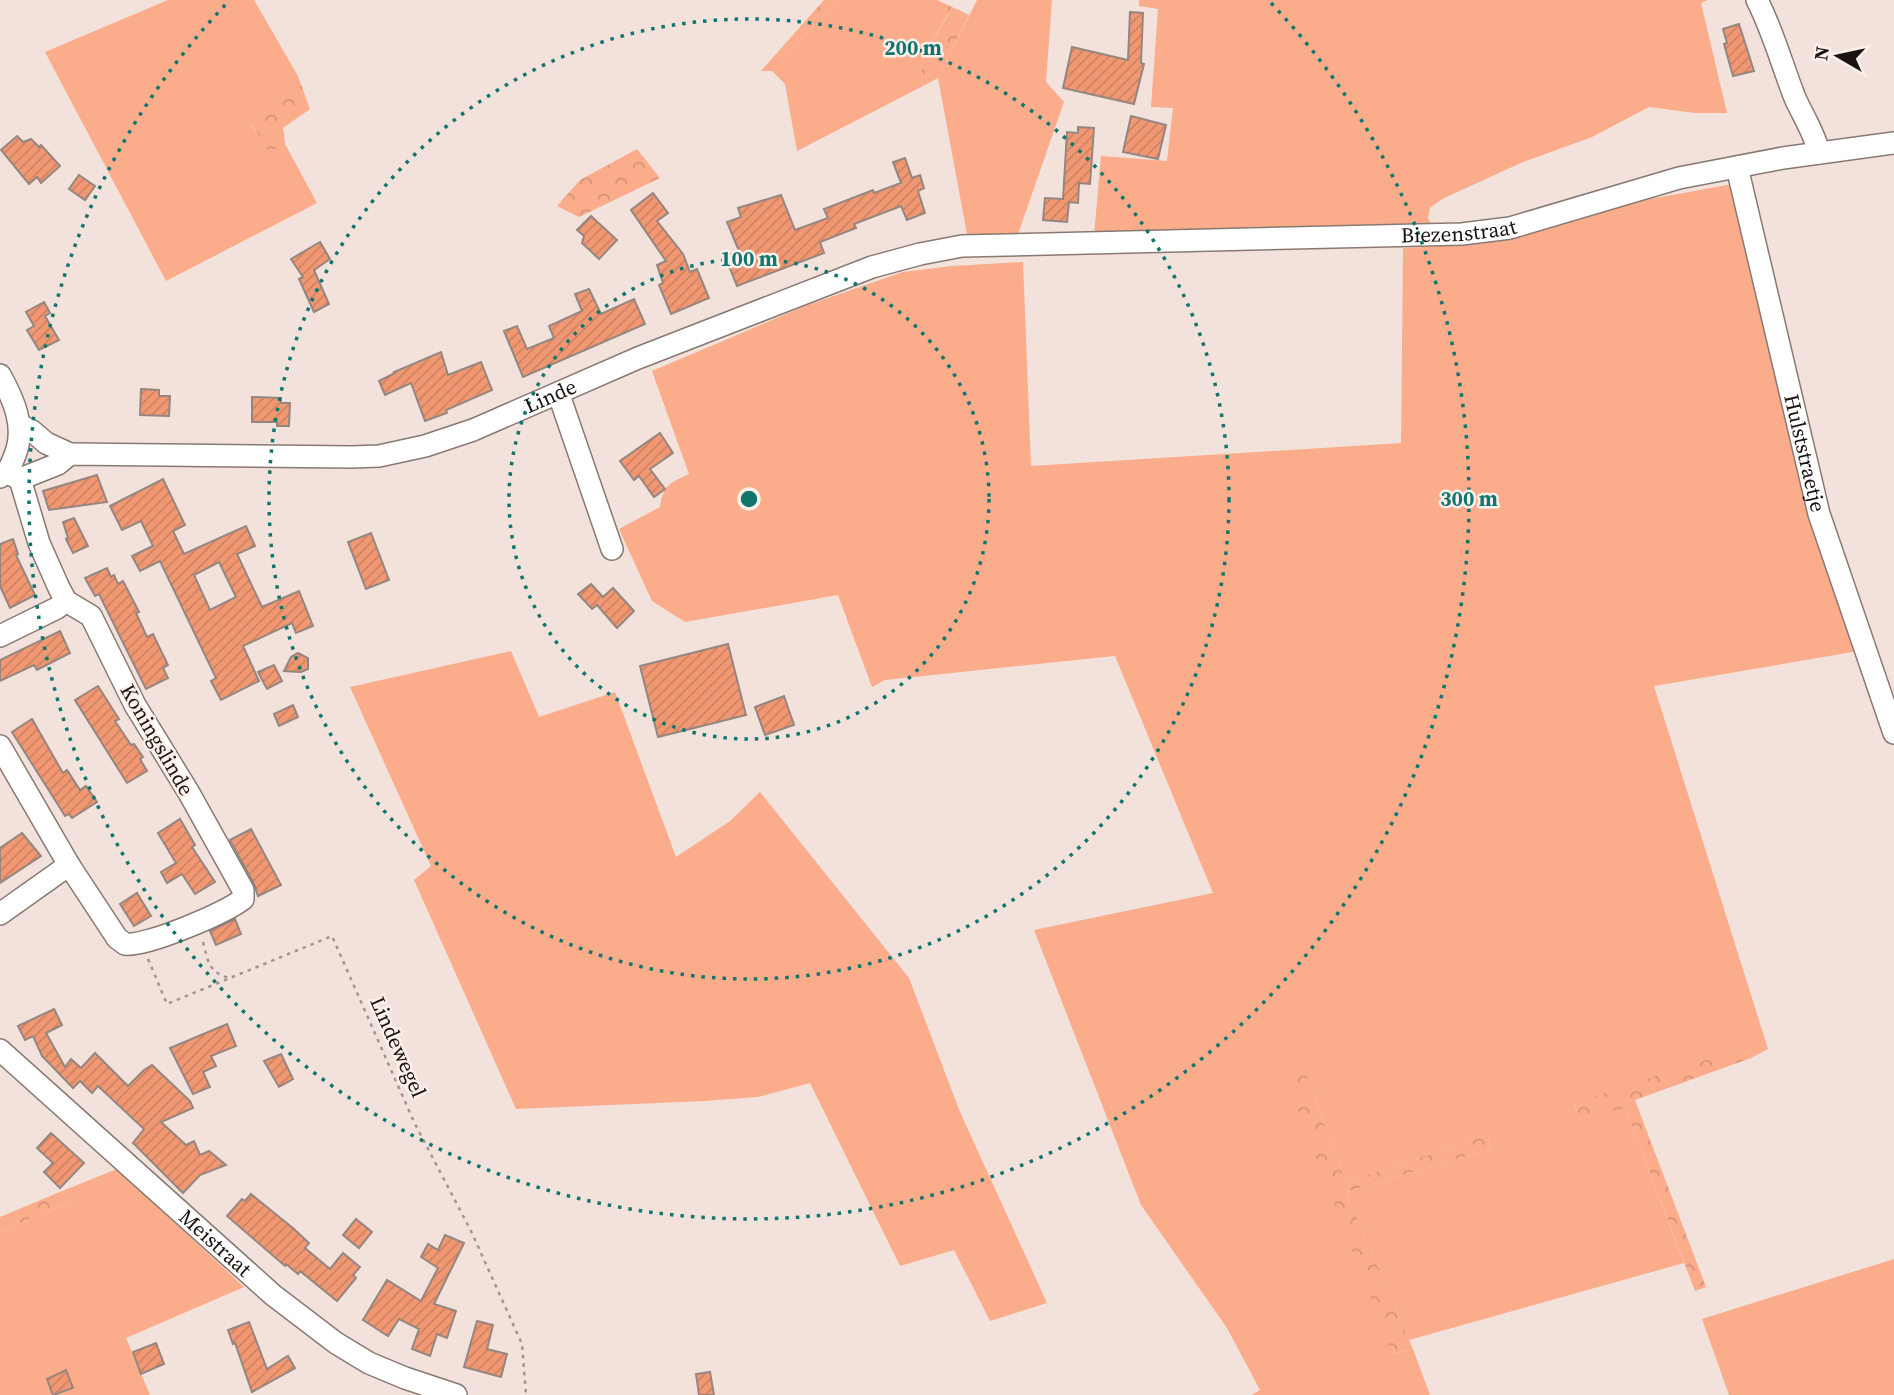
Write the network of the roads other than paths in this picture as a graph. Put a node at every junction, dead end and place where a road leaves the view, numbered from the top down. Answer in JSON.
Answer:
{"nodes":[{"id":1,"x":1757,"y":0,"type":"edge"},
{"id":2,"x":1894,"y":143,"type":"edge"},
{"id":3,"x":1819,"y":153,"type":"junction"},
{"id":4,"x":1737,"y":167,"type":"junction"},
{"id":5,"x":1013,"y":243,"type":"joint"},
{"id":6,"x":0,"y":375,"type":"edge"},
{"id":7,"x":559,"y":394,"type":"junction"},
{"id":8,"x":20,"y":425,"type":"junction"},
{"id":9,"x":70,"y":454,"type":"junction"},
{"id":10,"x":9,"y":476,"type":"edge"},
{"id":11,"x":612,"y":549,"type":"dead end"},
{"id":12,"x":66,"y":601,"type":"junction"},
{"id":13,"x":0,"y":636,"type":"edge"},
{"id":14,"x":1894,"y":733,"type":"edge"},
{"id":15,"x":0,"y":746,"type":"edge"},
{"id":16,"x":69,"y":865,"type":"junction"},
{"id":17,"x":0,"y":914,"type":"edge"},
{"id":18,"x":0,"y":1050,"type":"edge"},
{"id":19,"x":456,"y":1395,"type":"edge"}],
"edges":[{"from":1,"to":3,"type":"street"},
{"from":2,"to":3,"type":"street","name":"Biezenstraat"},
{"from":3,"to":4,"type":"street","name":"Biezenstraat"},
{"from":4,"to":5,"type":"street","name":"Biezenstraat"},
{"from":4,"to":14,"type":"street","name":"Hulststraetje"},
{"from":5,"to":7,"type":"street","name":"Linde"},
{"from":6,"to":8,"type":"street"},
{"from":7,"to":9,"type":"street","name":"Linde"},
{"from":7,"to":11,"type":"street"},
{"from":8,"to":9,"type":"street","name":"Linde"},
{"from":8,"to":10,"type":"street"},
{"from":9,"to":10,"type":"street"},
{"from":10,"to":12,"type":"street","name":"Koningslinde"},
{"from":12,"to":13,"type":"street"},
{"from":12,"to":16,"type":"street","name":"Koningslinde"},
{"from":15,"to":16,"type":"street"},
{"from":16,"to":17,"type":"street"},
{"from":18,"to":19,"type":"street","name":"Meistraat"}]}
